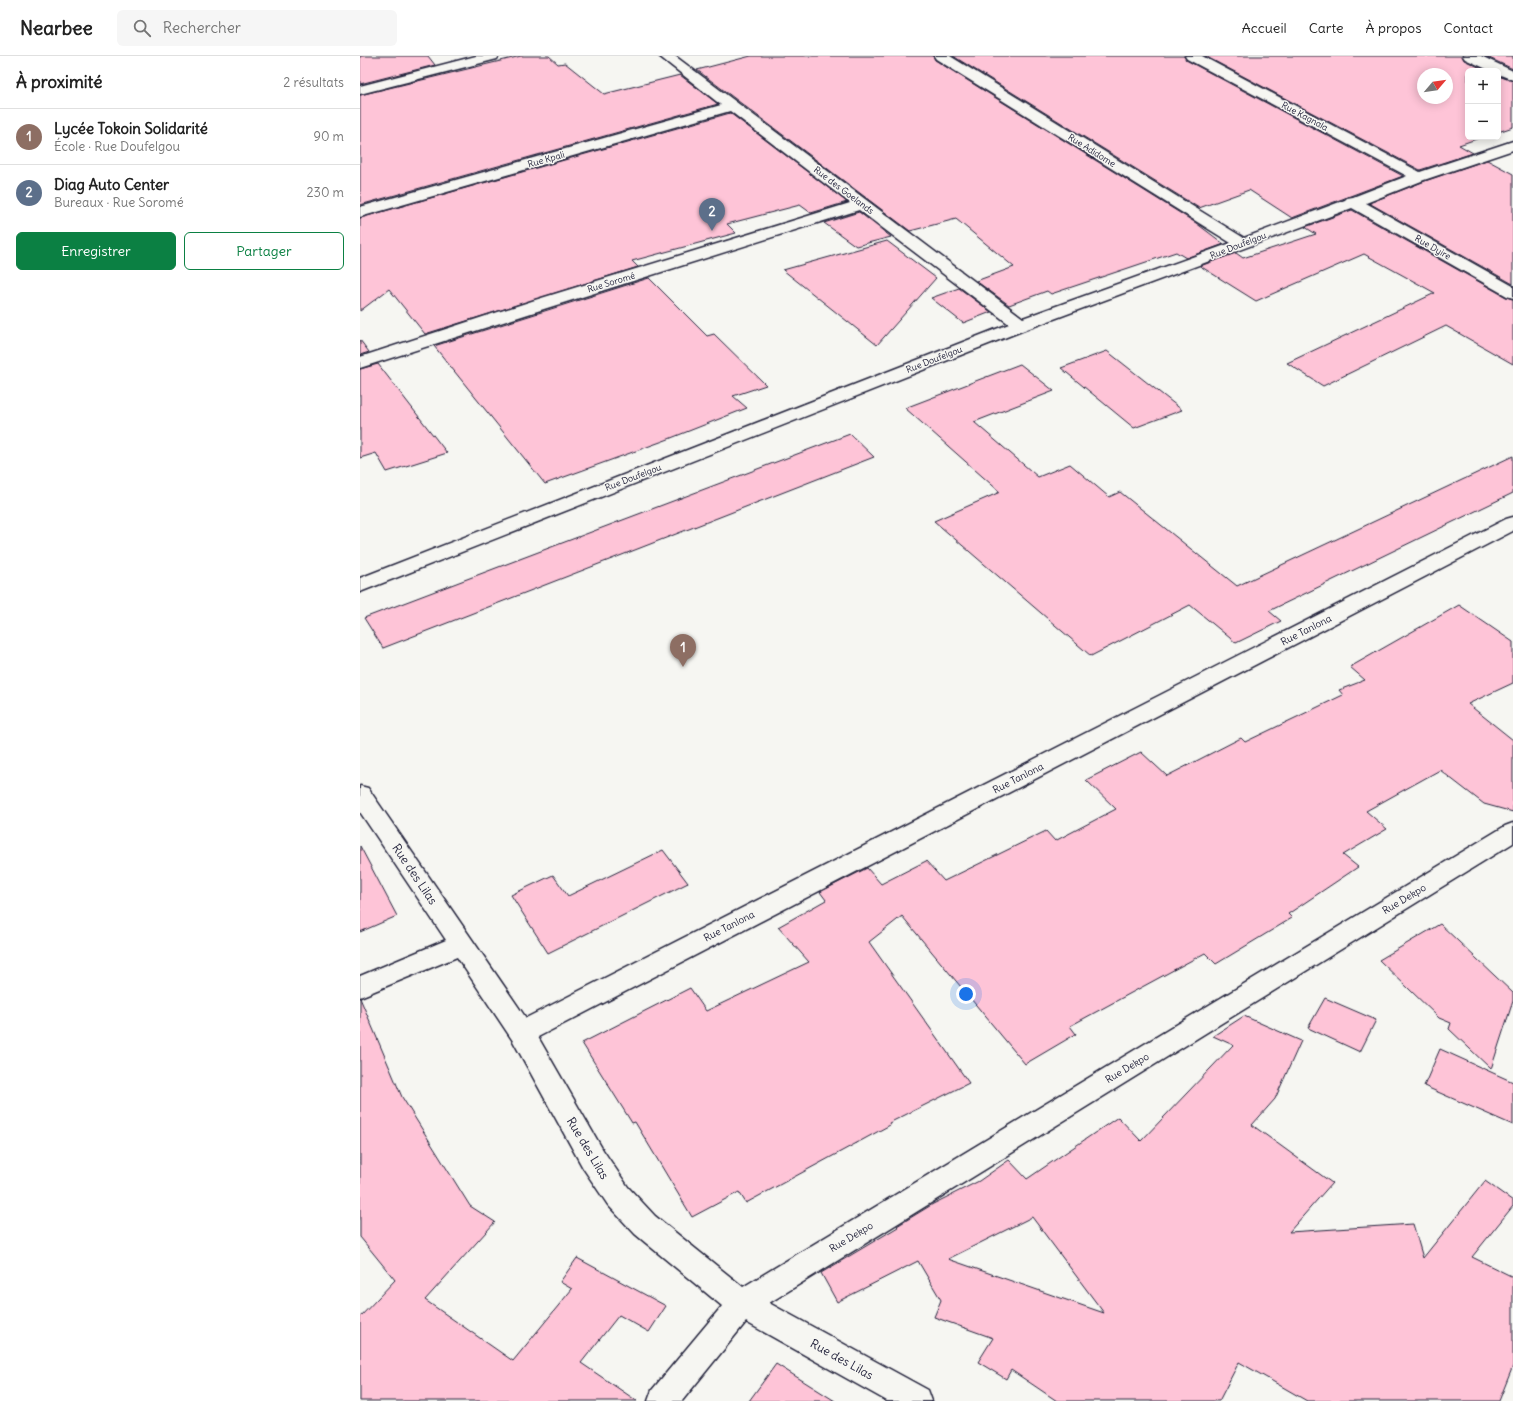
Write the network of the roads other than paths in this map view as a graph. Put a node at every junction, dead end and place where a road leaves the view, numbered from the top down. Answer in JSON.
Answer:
{"nodes":[{"id":1,"x":492,"y":56,"type":"edge"},
{"id":2,"x":666,"y":56,"type":"edge"},
{"id":3,"x":941,"y":56,"type":"edge"},
{"id":4,"x":1192,"y":56,"type":"edge"},
{"id":5,"x":1470,"y":56,"type":"edge"},
{"id":6,"x":1513,"y":76,"type":"edge"},
{"id":7,"x":360,"y":90,"type":"edge"},
{"id":8,"x":732,"y":106,"type":"junction"},
{"id":9,"x":1513,"y":144,"type":"edge"},
{"id":10,"x":1419,"y":177,"type":"junction"},
{"id":11,"x":1352,"y":201,"type":"junction"},
{"id":12,"x":862,"y":204,"type":"junction"},
{"id":13,"x":360,"y":212,"type":"edge"},
{"id":14,"x":1243,"y":244,"type":"junction"},
{"id":15,"x":1513,"y":293,"type":"edge"},
{"id":16,"x":1021,"y":325,"type":"junction"},
{"id":17,"x":360,"y":363,"type":"edge"},
{"id":18,"x":1513,"y":522,"type":"edge"},
{"id":19,"x":360,"y":585,"type":"edge"},
{"id":20,"x":360,"y":794,"type":"edge"},
{"id":21,"x":1513,"y":832,"type":"edge"},
{"id":22,"x":462,"y":944,"type":"junction"},
{"id":23,"x":360,"y":988,"type":"edge"},
{"id":24,"x":522,"y":1033,"type":"junction"},
{"id":25,"x":742,"y":1304,"type":"junction"},
{"id":26,"x":663,"y":1401,"type":"edge"},
{"id":27,"x":917,"y":1401,"type":"edge"}],
"edges":[{"from":1,"to":7,"type":"street"},
{"from":2,"to":8,"type":"street","name":"Rue des Goelands"},
{"from":3,"to":14,"type":"street","name":"Rue Adidome"},
{"from":4,"to":10,"type":"street","name":"Rue Kagnala"},
{"from":5,"to":6,"type":"street"},
{"from":8,"to":12,"type":"street","name":"Rue des Goelands"},
{"from":8,"to":13,"type":"street","name":"Rue Kpali"},
{"from":9,"to":10,"type":"street","name":"Rue Doufelgou"},
{"from":10,"to":11,"type":"street","name":"Rue Doufelgou"},
{"from":11,"to":14,"type":"street","name":"Rue Doufelgou"},
{"from":11,"to":15,"type":"street","name":"Rue Dyire"},
{"from":12,"to":16,"type":"street","name":"Rue des Goelands"},
{"from":12,"to":17,"type":"street","name":"Rue Soromé"},
{"from":14,"to":16,"type":"street","name":"Rue Doufelgou"},
{"from":16,"to":19,"type":"street","name":"Rue Doufelgou"},
{"from":18,"to":24,"type":"street","name":"Rue Tanlona"},
{"from":20,"to":22,"type":"street","name":"Rue des Lilas"},
{"from":21,"to":25,"type":"street","name":"Rue Dekpo"},
{"from":22,"to":23,"type":"street"},
{"from":22,"to":24,"type":"street","name":"Rue des Lilas"},
{"from":24,"to":25,"type":"street","name":"Rue des Lilas"},
{"from":25,"to":26,"type":"street","name":"Rue Dekpo"},
{"from":25,"to":27,"type":"street","name":"Rue des Lilas"}]}
